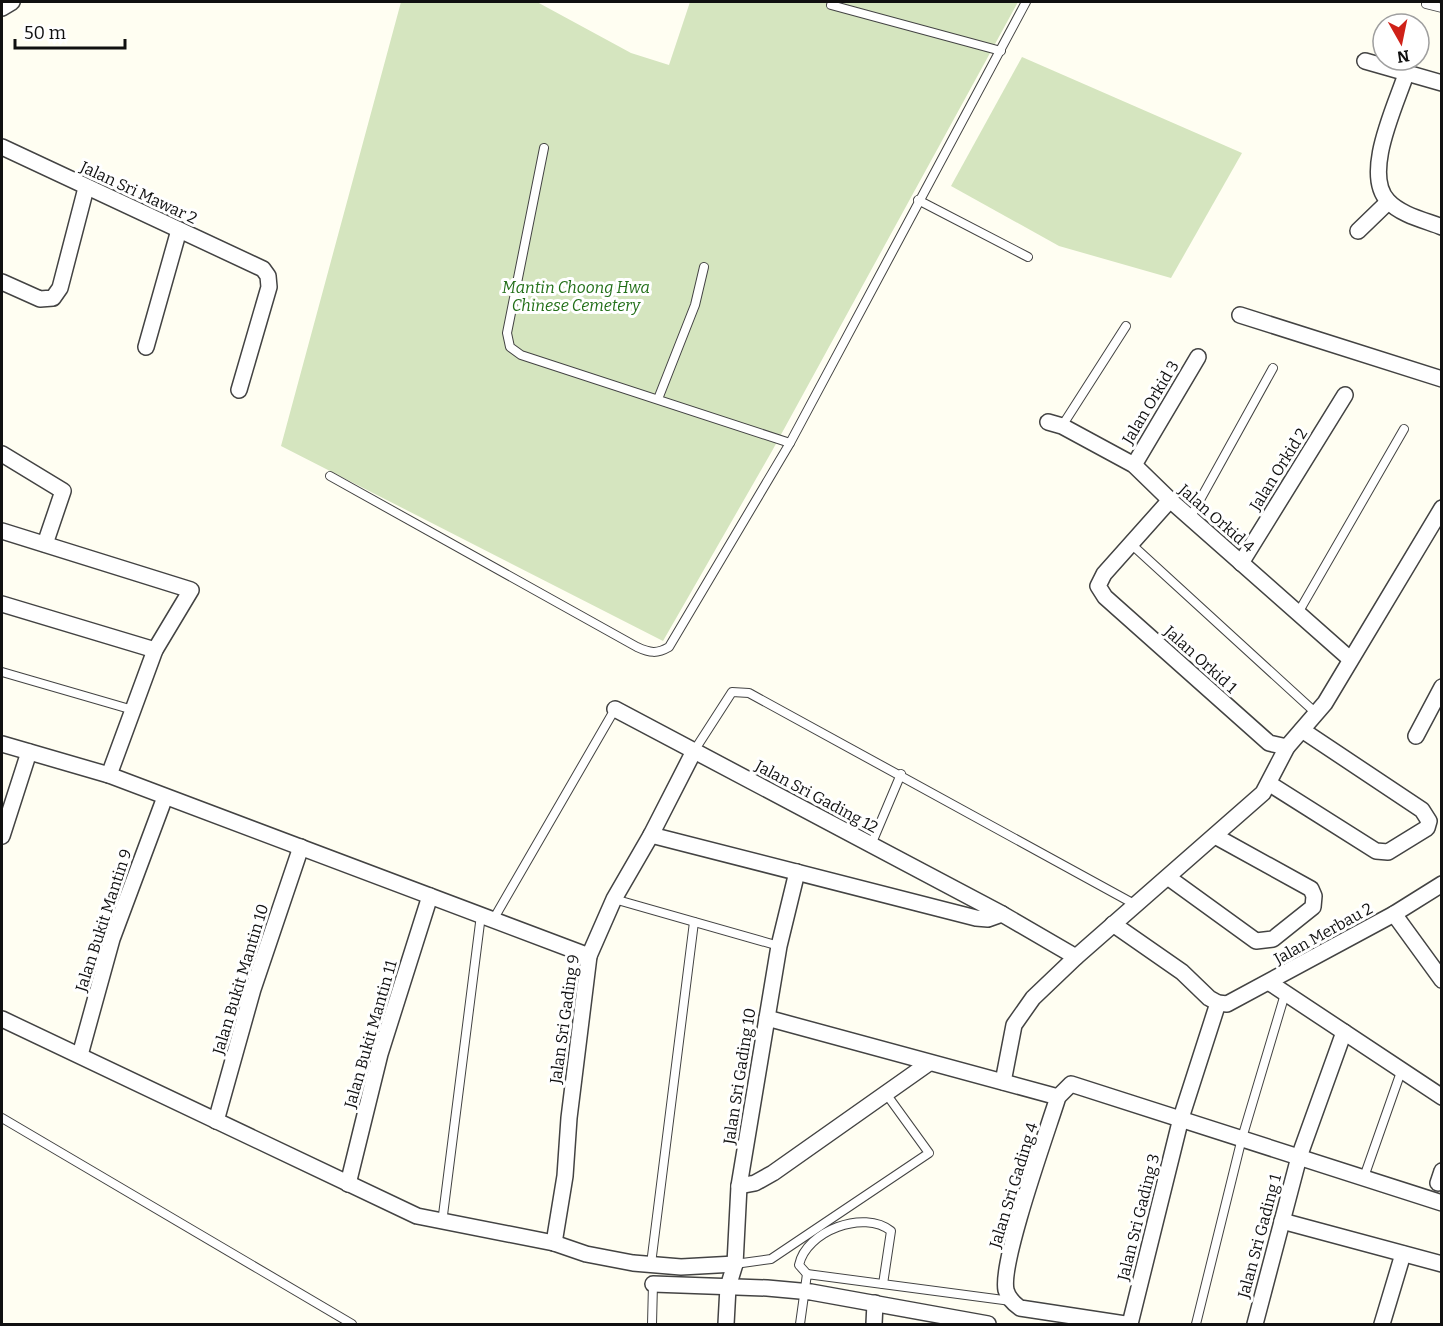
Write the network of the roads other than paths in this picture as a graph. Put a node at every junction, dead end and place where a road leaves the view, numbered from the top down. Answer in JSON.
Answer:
{"nodes":[{"id":1,"x":12,"y":2,"type":"edge"},
{"id":2,"x":1026,"y":2,"type":"edge"},
{"id":3,"x":1426,"y":4,"type":"dead end"},
{"id":4,"x":831,"y":5,"type":"dead end"},
{"id":5,"x":2,"y":8,"type":"edge"},
{"id":6,"x":1442,"y":8,"type":"edge"},
{"id":7,"x":1001,"y":51,"type":"junction"},
{"id":8,"x":1365,"y":61,"type":"dead end"},
{"id":9,"x":1406,"y":74,"type":"junction"},
{"id":10,"x":1442,"y":83,"type":"edge"},
{"id":11,"x":2,"y":147,"type":"edge"},
{"id":12,"x":544,"y":148,"type":"dead end"},
{"id":13,"x":86,"y":188,"type":"junction"},
{"id":14,"x":918,"y":200,"type":"junction"},
{"id":15,"x":1388,"y":201,"type":"junction"},
{"id":16,"x":1442,"y":227,"type":"edge"},
{"id":17,"x":179,"y":230,"type":"junction"},
{"id":18,"x":1358,"y":231,"type":"dead end"},
{"id":19,"x":1028,"y":257,"type":"dead end"},
{"id":20,"x":704,"y":267,"type":"dead end"},
{"id":21,"x":2,"y":282,"type":"edge"},
{"id":22,"x":1240,"y":315,"type":"dead end"},
{"id":23,"x":1126,"y":326,"type":"dead end"},
{"id":24,"x":147,"y":347,"type":"dead end"},
{"id":25,"x":1198,"y":357,"type":"dead end"},
{"id":26,"x":1273,"y":368,"type":"dead end"},
{"id":27,"x":1442,"y":379,"type":"edge"},
{"id":28,"x":239,"y":390,"type":"dead end"},
{"id":29,"x":1345,"y":395,"type":"dead end"},
{"id":30,"x":658,"y":399,"type":"junction"},
{"id":31,"x":1055,"y":424,"type":"joint"},
{"id":32,"x":1404,"y":429,"type":"dead end"},
{"id":33,"x":790,"y":443,"type":"junction"},
{"id":34,"x":2,"y":454,"type":"edge"},
{"id":35,"x":1134,"y":465,"type":"junction"},
{"id":36,"x":330,"y":476,"type":"dead end"},
{"id":37,"x":1170,"y":500,"type":"junction"},
{"id":38,"x":1442,"y":508,"type":"edge"},
{"id":39,"x":1190,"y":518,"type":"junction"},
{"id":40,"x":2,"y":531,"type":"edge"},
{"id":41,"x":1130,"y":543,"type":"junction"},
{"id":42,"x":45,"y":544,"type":"junction"},
{"id":43,"x":1241,"y":563,"type":"junction"},
{"id":44,"x":2,"y":604,"type":"edge"},
{"id":45,"x":1298,"y":613,"type":"junction"},
{"id":46,"x":155,"y":650,"type":"junction"},
{"id":47,"x":1350,"y":659,"type":"junction"},
{"id":48,"x":2,"y":672,"type":"edge"},
{"id":49,"x":1442,"y":687,"type":"edge"},
{"id":50,"x":615,"y":709,"type":"joint"},
{"id":51,"x":133,"y":710,"type":"junction"},
{"id":52,"x":1317,"y":714,"type":"junction"},
{"id":53,"x":1302,"y":730,"type":"junction"},
{"id":54,"x":1416,"y":736,"type":"dead end"},
{"id":55,"x":2,"y":744,"type":"edge"},
{"id":56,"x":1287,"y":747,"type":"junction"},
{"id":57,"x":694,"y":751,"type":"junction"},
{"id":58,"x":29,"y":752,"type":"junction"},
{"id":59,"x":901,"y":774,"type":"junction"},
{"id":60,"x":109,"y":775,"type":"junction"},
{"id":61,"x":1270,"y":784,"type":"junction"},
{"id":62,"x":165,"y":797,"type":"junction"},
{"id":63,"x":651,"y":835,"type":"junction"},
{"id":64,"x":2,"y":836,"type":"edge"},
{"id":65,"x":1215,"y":836,"type":"junction"},
{"id":66,"x":871,"y":845,"type":"junction"},
{"id":67,"x":301,"y":848,"type":"junction"},
{"id":68,"x":797,"y":872,"type":"junction"},
{"id":69,"x":1169,"y":878,"type":"junction"},
{"id":70,"x":1442,"y":884,"type":"edge"},
{"id":71,"x":430,"y":896,"type":"junction"},
{"id":72,"x":614,"y":899,"type":"junction"},
{"id":73,"x":1136,"y":904,"type":"junction"},
{"id":74,"x":1002,"y":914,"type":"junction"},
{"id":75,"x":1394,"y":914,"type":"junction"},
{"id":76,"x":487,"y":918,"type":"junction"},
{"id":77,"x":694,"y":922,"type":"junction"},
{"id":78,"x":1113,"y":924,"type":"junction"},
{"id":79,"x":779,"y":946,"type":"junction"},
{"id":80,"x":589,"y":957,"type":"junction"},
{"id":81,"x":1076,"y":957,"type":"junction"},
{"id":82,"x":1442,"y":980,"type":"edge"},
{"id":83,"x":1270,"y":982,"type":"junction"},
{"id":84,"x":1285,"y":994,"type":"junction"},
{"id":85,"x":1218,"y":1003,"type":"junction"},
{"id":86,"x":2,"y":1018,"type":"edge"},
{"id":87,"x":767,"y":1018,"type":"junction"},
{"id":88,"x":1344,"y":1032,"type":"junction"},
{"id":89,"x":80,"y":1055,"type":"junction"},
{"id":90,"x":929,"y":1063,"type":"junction"},
{"id":91,"x":1402,"y":1069,"type":"junction"},
{"id":92,"x":1003,"y":1082,"type":"junction"},
{"id":93,"x":887,"y":1095,"type":"junction"},
{"id":94,"x":1058,"y":1097,"type":"junction"},
{"id":95,"x":1442,"y":1097,"type":"edge"},
{"id":96,"x":2,"y":1118,"type":"edge"},
{"id":97,"x":1181,"y":1118,"type":"junction"},
{"id":98,"x":216,"y":1121,"type":"junction"},
{"id":99,"x":1242,"y":1138,"type":"junction"},
{"id":100,"x":1299,"y":1157,"type":"junction"},
{"id":101,"x":1364,"y":1177,"type":"junction"},
{"id":102,"x":348,"y":1184,"type":"junction"},
{"id":103,"x":739,"y":1186,"type":"junction"},
{"id":104,"x":1442,"y":1203,"type":"edge"},
{"id":105,"x":1282,"y":1221,"type":"junction"},
{"id":106,"x":442,"y":1223,"type":"junction"},
{"id":107,"x":554,"y":1243,"type":"junction"},
{"id":108,"x":1403,"y":1254,"type":"junction"},
{"id":109,"x":651,"y":1264,"type":"junction"},
{"id":110,"x":735,"y":1264,"type":"junction"},
{"id":111,"x":1442,"y":1264,"type":"edge"},
{"id":112,"x":807,"y":1274,"type":"junction"},
{"id":113,"x":653,"y":1284,"type":"joint"},
{"id":114,"x":883,"y":1284,"type":"junction"},
{"id":115,"x":728,"y":1287,"type":"junction"},
{"id":116,"x":804,"y":1292,"type":"junction"},
{"id":117,"x":1011,"y":1301,"type":"junction"},
{"id":118,"x":875,"y":1303,"type":"junction"},
{"id":119,"x":938,"y":1319,"type":"edge"},
{"id":120,"x":352,"y":1324,"type":"edge"},
{"id":121,"x":652,"y":1324,"type":"edge"},
{"id":122,"x":726,"y":1324,"type":"edge"},
{"id":123,"x":800,"y":1324,"type":"edge"},
{"id":124,"x":874,"y":1324,"type":"edge"},
{"id":125,"x":988,"y":1324,"type":"edge"},
{"id":126,"x":1127,"y":1324,"type":"edge"},
{"id":127,"x":1196,"y":1324,"type":"edge"},
{"id":128,"x":1255,"y":1324,"type":"edge"},
{"id":129,"x":1382,"y":1324,"type":"edge"}],
"edges":[{"from":1,"to":5,"type":"street"},
{"from":2,"to":7,"type":"lane"},
{"from":3,"to":6,"type":"lane"},
{"from":4,"to":7,"type":"lane"},
{"from":7,"to":14,"type":"lane"},
{"from":8,"to":9,"type":"street"},
{"from":9,"to":10,"type":"street"},
{"from":9,"to":15,"type":"street"},
{"from":11,"to":13,"type":"street","name":"Jalan Sri Mawar 2"},
{"from":12,"to":30,"type":"lane"},
{"from":13,"to":17,"type":"street","name":"Jalan Sri Mawar 2"},
{"from":13,"to":21,"type":"street"},
{"from":14,"to":19,"type":"lane"},
{"from":14,"to":33,"type":"lane"},
{"from":15,"to":16,"type":"street"},
{"from":15,"to":18,"type":"street"},
{"from":17,"to":24,"type":"street"},
{"from":17,"to":28,"type":"street","name":"Jalan Sri Mawar 2"},
{"from":20,"to":30,"type":"lane"},
{"from":22,"to":27,"type":"street"},
{"from":23,"to":31,"type":"lane"},
{"from":25,"to":35,"type":"street","name":"Jalan Orkid 3"},
{"from":26,"to":39,"type":"lane"},
{"from":29,"to":43,"type":"street","name":"Jalan Orkid 2"},
{"from":30,"to":33,"type":"lane"},
{"from":31,"to":35,"type":"street","name":"Jalan Orkid 4"},
{"from":32,"to":45,"type":"lane"},
{"from":33,"to":36,"type":"lane"},
{"from":34,"to":42,"type":"street"},
{"from":35,"to":37,"type":"street","name":"Jalan Orkid 4"},
{"from":37,"to":39,"type":"street","name":"Jalan Orkid 4"},
{"from":37,"to":41,"type":"street"},
{"from":38,"to":47,"type":"street"},
{"from":39,"to":43,"type":"street","name":"Jalan Orkid 4"},
{"from":40,"to":42,"type":"street"},
{"from":41,"to":52,"type":"lane"},
{"from":41,"to":56,"type":"street","name":"Jalan Orkid 1"},
{"from":42,"to":46,"type":"street"},
{"from":43,"to":45,"type":"street","name":"Jalan Orkid 4"},
{"from":44,"to":46,"type":"street"},
{"from":45,"to":47,"type":"street","name":"Jalan Orkid 4"},
{"from":46,"to":51,"type":"street"},
{"from":47,"to":52,"type":"street"},
{"from":48,"to":51,"type":"lane"},
{"from":49,"to":54,"type":"street"},
{"from":50,"to":57,"type":"street","name":"Jalan Sri Gading 12"},
{"from":50,"to":76,"type":"lane"},
{"from":51,"to":60,"type":"street"},
{"from":52,"to":53,"type":"street"},
{"from":53,"to":56,"type":"street"},
{"from":53,"to":61,"type":"street"},
{"from":55,"to":58,"type":"street"},
{"from":56,"to":61,"type":"street"},
{"from":57,"to":59,"type":"lane"},
{"from":57,"to":63,"type":"street","name":"Jalan Sri Gading 9"},
{"from":57,"to":66,"type":"street","name":"Jalan Sri Gading 12"},
{"from":58,"to":60,"type":"street"},
{"from":58,"to":64,"type":"street"},
{"from":59,"to":66,"type":"lane"},
{"from":59,"to":73,"type":"lane"},
{"from":60,"to":62,"type":"street"},
{"from":61,"to":65,"type":"street"},
{"from":62,"to":67,"type":"street"},
{"from":62,"to":89,"type":"street","name":"Jalan Bukit Mantin 9"},
{"from":63,"to":68,"type":"street"},
{"from":63,"to":72,"type":"street","name":"Jalan Sri Gading 9"},
{"from":65,"to":69,"type":"street"},
{"from":65,"to":69,"type":"street"},
{"from":66,"to":74,"type":"street","name":"Jalan Sri Gading 12"},
{"from":67,"to":71,"type":"street"},
{"from":67,"to":98,"type":"street","name":"Jalan Bukit Mantin 10"},
{"from":68,"to":74,"type":"street"},
{"from":68,"to":79,"type":"street","name":"Jalan Sri Gading 10"},
{"from":69,"to":73,"type":"street"},
{"from":70,"to":75,"type":"street","name":"Jalan Merbau 2"},
{"from":71,"to":76,"type":"street"},
{"from":71,"to":102,"type":"street","name":"Jalan Bukit Mantin 11"},
{"from":72,"to":77,"type":"lane"},
{"from":72,"to":80,"type":"street","name":"Jalan Sri Gading 9"},
{"from":73,"to":78,"type":"street"},
{"from":74,"to":81,"type":"street","name":"Jalan Sri Gading 12"},
{"from":75,"to":82,"type":"street"},
{"from":75,"to":83,"type":"street","name":"Jalan Merbau 2"},
{"from":76,"to":80,"type":"street"},
{"from":76,"to":106,"type":"lane"},
{"from":77,"to":79,"type":"lane"},
{"from":77,"to":109,"type":"lane"},
{"from":78,"to":81,"type":"street"},
{"from":78,"to":85,"type":"street"},
{"from":79,"to":87,"type":"street","name":"Jalan Sri Gading 10"},
{"from":80,"to":107,"type":"street","name":"Jalan Sri Gading 9"},
{"from":81,"to":92,"type":"street"},
{"from":83,"to":84,"type":"street"},
{"from":83,"to":85,"type":"street","name":"Jalan Merbau 2"},
{"from":84,"to":88,"type":"street"},
{"from":84,"to":99,"type":"lane"},
{"from":85,"to":97,"type":"street","name":"Jalan Sri Gading 3"},
{"from":86,"to":89,"type":"street"},
{"from":87,"to":90,"type":"street"},
{"from":87,"to":103,"type":"street","name":"Jalan Sri Gading 10"},
{"from":88,"to":91,"type":"street"},
{"from":88,"to":100,"type":"street","name":"Jalan Sri Gading 1"},
{"from":89,"to":98,"type":"street"},
{"from":90,"to":92,"type":"street"},
{"from":90,"to":93,"type":"street"},
{"from":91,"to":95,"type":"street"},
{"from":91,"to":101,"type":"lane"},
{"from":92,"to":94,"type":"street"},
{"from":93,"to":103,"type":"street"},
{"from":93,"to":110,"type":"lane"},
{"from":94,"to":97,"type":"street","name":"Jalan Sri Gading 4"},
{"from":94,"to":117,"type":"street","name":"Jalan Sri Gading 4"},
{"from":96,"to":120,"type":"lane"},
{"from":97,"to":99,"type":"street"},
{"from":97,"to":126,"type":"street","name":"Jalan Sri Gading 3"},
{"from":98,"to":102,"type":"street"},
{"from":99,"to":100,"type":"street"},
{"from":99,"to":127,"type":"lane"},
{"from":100,"to":101,"type":"street"},
{"from":100,"to":105,"type":"street","name":"Jalan Sri Gading 1"},
{"from":101,"to":104,"type":"street"},
{"from":102,"to":106,"type":"street"},
{"from":103,"to":110,"type":"street","name":"Jalan Sri Gading 10"},
{"from":105,"to":108,"type":"street"},
{"from":105,"to":128,"type":"street","name":"Jalan Sri Gading 1"},
{"from":106,"to":107,"type":"street"},
{"from":107,"to":109,"type":"street"},
{"from":108,"to":111,"type":"street"},
{"from":108,"to":129,"type":"street"},
{"from":109,"to":110,"type":"street"},
{"from":110,"to":115,"type":"street","name":"Jalan Sri Gading 10"},
{"from":112,"to":114,"type":"lane"},
{"from":112,"to":114,"type":"lane"},
{"from":112,"to":116,"type":"lane"},
{"from":113,"to":115,"type":"street"},
{"from":113,"to":121,"type":"lane"},
{"from":114,"to":117,"type":"lane"},
{"from":115,"to":116,"type":"street"},
{"from":115,"to":122,"type":"street","name":"Jalan Sri Gading 10"},
{"from":116,"to":118,"type":"street"},
{"from":116,"to":123,"type":"lane"},
{"from":117,"to":126,"type":"street"},
{"from":118,"to":119,"type":"street"},
{"from":118,"to":124,"type":"street"},
{"from":119,"to":125,"type":"street"}]}
